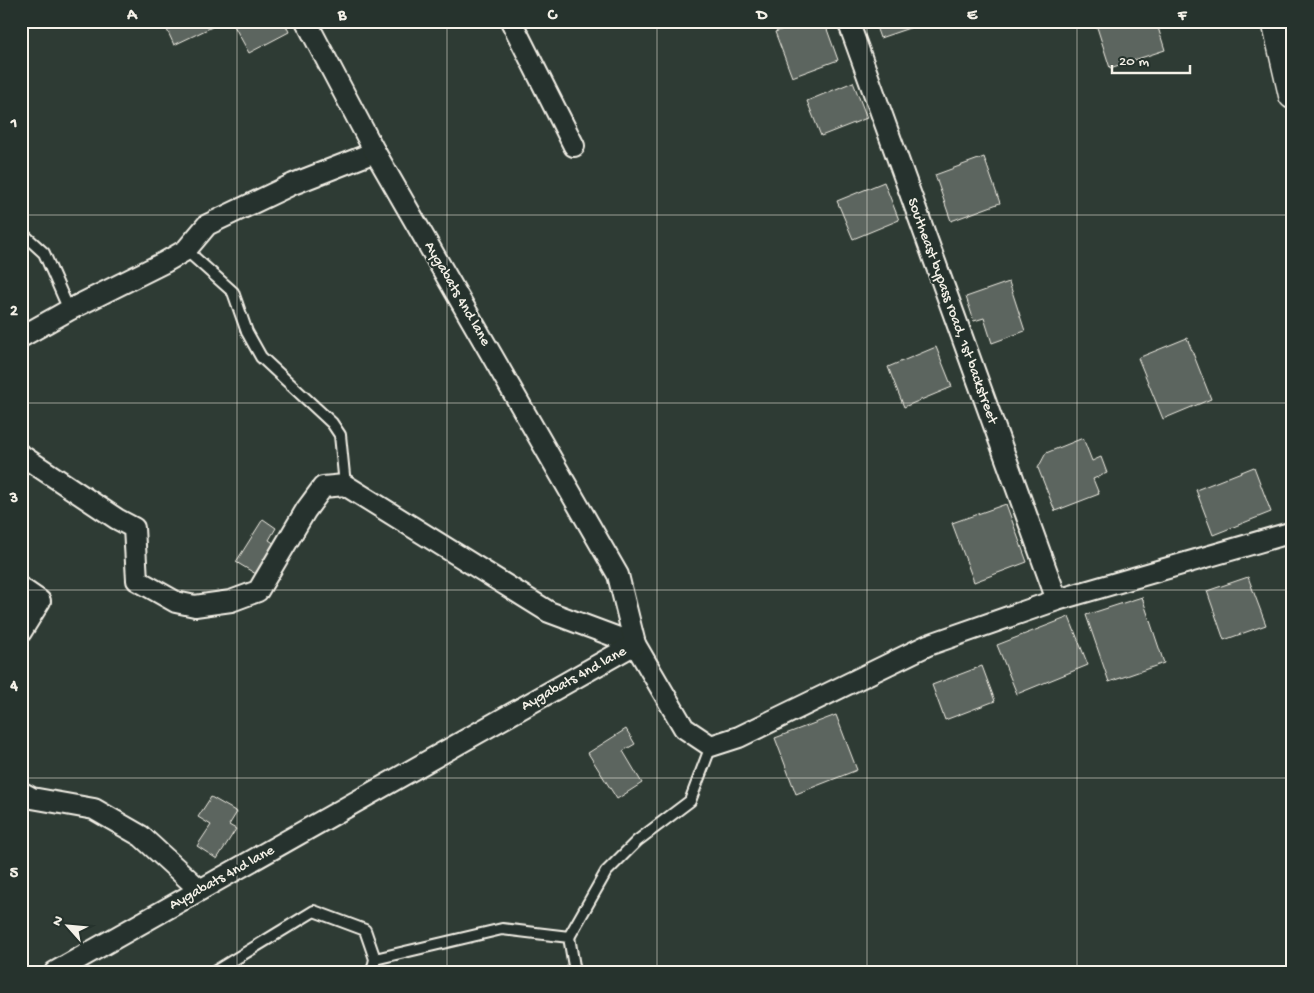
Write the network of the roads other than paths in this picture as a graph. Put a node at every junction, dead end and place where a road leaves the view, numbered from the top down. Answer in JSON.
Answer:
{"nodes":[{"id":1,"x":306,"y":21,"type":"edge"},
{"id":2,"x":511,"y":21,"type":"edge"},
{"id":3,"x":848,"y":21,"type":"edge"},
{"id":4,"x":1276,"y":21,"type":"edge"},
{"id":5,"x":1293,"y":95,"type":"edge"},
{"id":6,"x":574,"y":146,"type":"dead end"},
{"id":7,"x":375,"y":152,"type":"junction"},
{"id":8,"x":21,"y":232,"type":"edge"},
{"id":9,"x":186,"y":250,"type":"junction"},
{"id":10,"x":68,"y":310,"type":"junction"},
{"id":11,"x":21,"y":337,"type":"edge"},
{"id":12,"x":21,"y":455,"type":"edge"},
{"id":13,"x":345,"y":485,"type":"junction"},
{"id":14,"x":1293,"y":532,"type":"edge"},
{"id":15,"x":21,"y":588,"type":"edge"},
{"id":16,"x":1057,"y":600,"type":"junction"},
{"id":17,"x":21,"y":632,"type":"edge"},
{"id":18,"x":635,"y":644,"type":"junction"},
{"id":19,"x":711,"y":746,"type":"junction"},
{"id":20,"x":21,"y":792,"type":"edge"},
{"id":21,"x":200,"y":890,"type":"junction"},
{"id":22,"x":569,"y":937,"type":"junction"},
{"id":23,"x":375,"y":959,"type":"junction"},
{"id":24,"x":55,"y":972,"type":"edge"},
{"id":25,"x":214,"y":972,"type":"edge"},
{"id":26,"x":372,"y":972,"type":"edge"},
{"id":27,"x":575,"y":972,"type":"edge"}],
"edges":[{"from":1,"to":7,"type":"street","name":"Aygabats 4nd lane"},
{"from":2,"to":6,"type":"street"},
{"from":3,"to":16,"type":"street","name":"Southeast bypass road, 1st backstreet"},
{"from":4,"to":5,"type":"street"},
{"from":7,"to":9,"type":"street"},
{"from":7,"to":18,"type":"street","name":"Aygabats 4nd lane"},
{"from":8,"to":10,"type":"lane"},
{"from":9,"to":10,"type":"street"},
{"from":9,"to":13,"type":"lane"},
{"from":10,"to":11,"type":"street"},
{"from":12,"to":13,"type":"street"},
{"from":13,"to":18,"type":"street"},
{"from":14,"to":16,"type":"street"},
{"from":15,"to":17,"type":"street"},
{"from":16,"to":19,"type":"street"},
{"from":18,"to":19,"type":"street"},
{"from":18,"to":21,"type":"street","name":"Aygabats 4nd lane"},
{"from":19,"to":22,"type":"lane"},
{"from":20,"to":21,"type":"street"},
{"from":21,"to":24,"type":"street","name":"Aygabats 4nd lane"},
{"from":22,"to":23,"type":"lane"},
{"from":22,"to":27,"type":"lane"},
{"from":23,"to":25,"type":"lane"},
{"from":23,"to":26,"type":"lane"}]}
